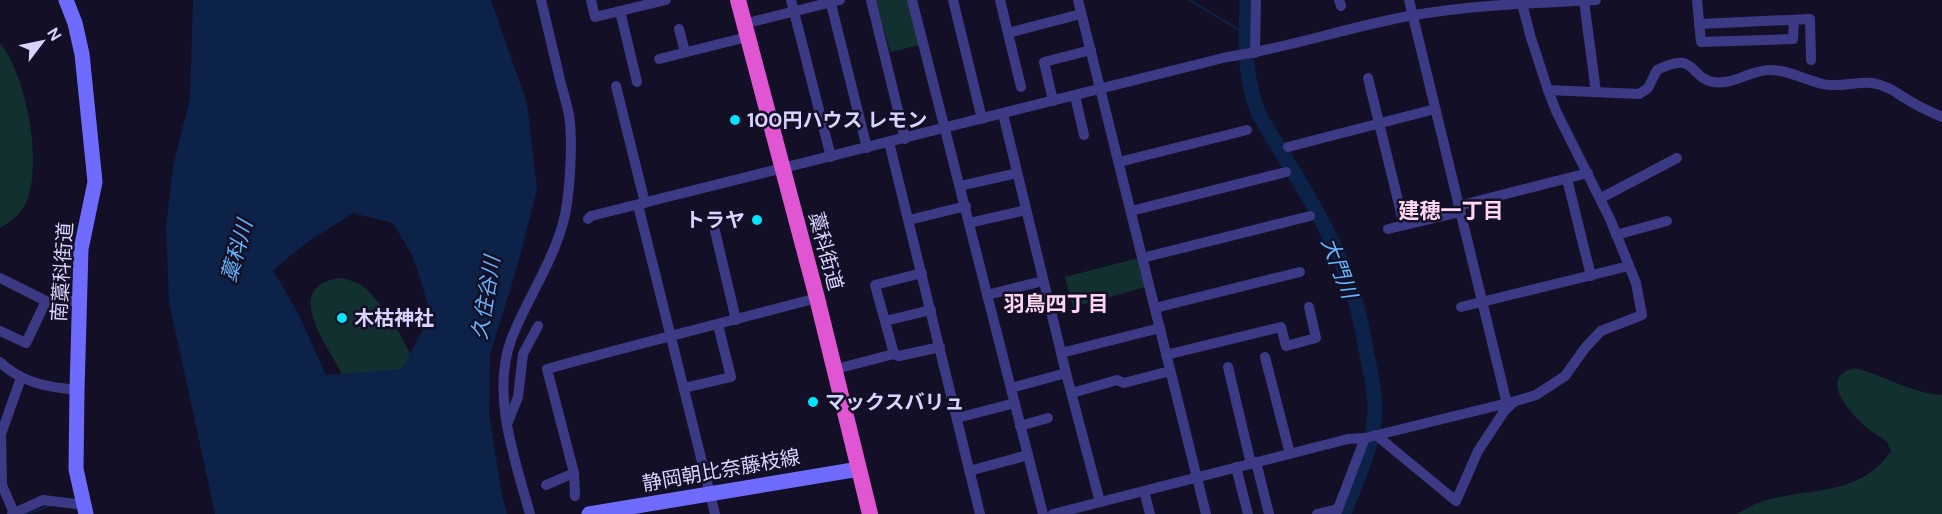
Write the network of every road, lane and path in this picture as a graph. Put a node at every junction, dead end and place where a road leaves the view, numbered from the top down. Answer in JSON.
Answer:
{"nodes":[{"id":1,"x":66,"y":0,"type":"edge"},
{"id":2,"x":541,"y":0,"type":"edge"},
{"id":3,"x":591,"y":0,"type":"edge"},
{"id":4,"x":666,"y":0,"type":"edge"},
{"id":5,"x":738,"y":0,"type":"edge"},
{"id":6,"x":791,"y":0,"type":"edge"},
{"id":7,"x":871,"y":0,"type":"edge"},
{"id":8,"x":912,"y":0,"type":"edge"},
{"id":9,"x":952,"y":0,"type":"edge"},
{"id":10,"x":1000,"y":0,"type":"edge"},
{"id":11,"x":1078,"y":0,"type":"edge"},
{"id":12,"x":1256,"y":0,"type":"edge"},
{"id":13,"x":1409,"y":0,"type":"edge"},
{"id":14,"x":1596,"y":0,"type":"edge"},
{"id":15,"x":1697,"y":0,"type":"edge"},
{"id":16,"x":834,"y":1,"type":"edge"},
{"id":17,"x":1584,"y":1,"type":"edge"},
{"id":18,"x":1521,"y":2,"type":"edge"},
{"id":19,"x":639,"y":3,"type":"edge"},
{"id":20,"x":620,"y":11,"type":"junction"},
{"id":21,"x":794,"y":11,"type":"junction"},
{"id":22,"x":1081,"y":14,"type":"junction"},
{"id":23,"x":1412,"y":16,"type":"junction"},
{"id":24,"x":1794,"y":20,"type":"junction"},
{"id":25,"x":1700,"y":24,"type":"junction"},
{"id":26,"x":679,"y":29,"type":"dead end"},
{"id":27,"x":745,"y":30,"type":"junction"},
{"id":28,"x":1008,"y":33,"type":"junction"},
{"id":29,"x":1091,"y":50,"type":"junction"},
{"id":30,"x":685,"y":52,"type":"junction"},
{"id":31,"x":1255,"y":53,"type":"junction"},
{"id":32,"x":659,"y":59,"type":"dead end"},
{"id":33,"x":1811,"y":60,"type":"dead end"},
{"id":34,"x":1368,"y":78,"type":"dead end"},
{"id":35,"x":637,"y":82,"type":"dead end"},
{"id":36,"x":616,"y":86,"type":"dead end"},
{"id":37,"x":1021,"y":87,"type":"dead end"},
{"id":38,"x":1101,"y":89,"type":"junction"},
{"id":39,"x":1548,"y":90,"type":"junction"},
{"id":40,"x":1596,"y":92,"type":"junction"},
{"id":41,"x":1075,"y":96,"type":"junction"},
{"id":42,"x":1053,"y":101,"type":"junction"},
{"id":43,"x":1435,"y":109,"type":"junction"},
{"id":44,"x":1003,"y":114,"type":"junction"},
{"id":45,"x":1942,"y":117,"type":"edge"},
{"id":46,"x":982,"y":119,"type":"junction"},
{"id":47,"x":1378,"y":123,"type":"junction"},
{"id":48,"x":946,"y":128,"type":"junction"},
{"id":49,"x":1247,"y":130,"type":"dead end"},
{"id":50,"x":1084,"y":135,"type":"dead end"},
{"id":51,"x":905,"y":138,"type":"junction"},
{"id":52,"x":889,"y":142,"type":"junction"},
{"id":53,"x":1288,"y":147,"type":"dead end"},
{"id":54,"x":867,"y":148,"type":"junction"},
{"id":55,"x":831,"y":157,"type":"junction"},
{"id":56,"x":1677,"y":158,"type":"dead end"},
{"id":57,"x":1119,"y":162,"type":"junction"},
{"id":58,"x":783,"y":170,"type":"junction"},
{"id":59,"x":1286,"y":172,"type":"dead end"},
{"id":60,"x":1017,"y":173,"type":"junction"},
{"id":61,"x":1588,"y":173,"type":"junction"},
{"id":62,"x":1567,"y":179,"type":"junction"},
{"id":63,"x":960,"y":186,"type":"junction"},
{"id":64,"x":1601,"y":198,"type":"junction"},
{"id":65,"x":641,"y":204,"type":"junction"},
{"id":66,"x":966,"y":206,"type":"junction"},
{"id":67,"x":1459,"y":209,"type":"junction"},
{"id":68,"x":1026,"y":210,"type":"junction"},
{"id":69,"x":1131,"y":211,"type":"junction"},
{"id":70,"x":1310,"y":216,"type":"dead end"},
{"id":71,"x":588,"y":219,"type":"dead end"},
{"id":72,"x":909,"y":220,"type":"junction"},
{"id":73,"x":1667,"y":221,"type":"dead end"},
{"id":74,"x":969,"y":223,"type":"junction"},
{"id":75,"x":1404,"y":225,"type":"junction"},
{"id":76,"x":1388,"y":229,"type":"dead end"},
{"id":77,"x":715,"y":231,"type":"dead end"},
{"id":78,"x":1617,"y":235,"type":"junction"},
{"id":79,"x":1142,"y":258,"type":"junction"},
{"id":80,"x":1629,"y":266,"type":"junction"},
{"id":81,"x":1300,"y":272,"type":"dead end"},
{"id":82,"x":922,"y":273,"type":"junction"},
{"id":83,"x":1591,"y":276,"type":"junction"},
{"id":84,"x":0,"y":278,"type":"edge"},
{"id":85,"x":1044,"y":281,"type":"junction"},
{"id":86,"x":987,"y":295,"type":"junction"},
{"id":87,"x":818,"y":298,"type":"junction"},
{"id":88,"x":46,"y":301,"type":"junction"},
{"id":89,"x":80,"y":302,"type":"junction"},
{"id":90,"x":1482,"y":303,"type":"junction"},
{"id":91,"x":1461,"y":307,"type":"dead end"},
{"id":92,"x":1155,"y":308,"type":"junction"},
{"id":93,"x":1309,"y":308,"type":"dead end"},
{"id":94,"x":931,"y":310,"type":"junction"},
{"id":95,"x":736,"y":320,"type":"junction"},
{"id":96,"x":885,"y":321,"type":"junction"},
{"id":97,"x":718,"y":325,"type":"junction"},
{"id":98,"x":538,"y":326,"type":"dead end"},
{"id":99,"x":1160,"y":328,"type":"junction"},
{"id":100,"x":0,"y":331,"type":"edge"},
{"id":101,"x":671,"y":334,"type":"junction"},
{"id":102,"x":940,"y":347,"type":"junction"},
{"id":103,"x":1061,"y":353,"type":"junction"},
{"id":104,"x":894,"y":354,"type":"junction"},
{"id":105,"x":1166,"y":355,"type":"junction"},
{"id":106,"x":1265,"y":357,"type":"dead end"},
{"id":107,"x":0,"y":362,"type":"edge"},
{"id":108,"x":1228,"y":367,"type":"dead end"},
{"id":109,"x":836,"y":369,"type":"junction"},
{"id":110,"x":1170,"y":371,"type":"junction"},
{"id":111,"x":1066,"y":373,"type":"junction"},
{"id":112,"x":21,"y":378,"type":"junction"},
{"id":113,"x":684,"y":388,"type":"junction"},
{"id":114,"x":1011,"y":388,"type":"junction"},
{"id":115,"x":77,"y":390,"type":"junction"},
{"id":116,"x":1072,"y":393,"type":"junction"},
{"id":117,"x":1512,"y":402,"type":"junction"},
{"id":118,"x":1015,"y":403,"type":"junction"},
{"id":119,"x":957,"y":418,"type":"junction"},
{"id":120,"x":1048,"y":418,"type":"dead end"},
{"id":121,"x":508,"y":423,"type":"junction"},
{"id":122,"x":1020,"y":426,"type":"junction"},
{"id":123,"x":1371,"y":436,"type":"junction"},
{"id":124,"x":1290,"y":454,"type":"junction"},
{"id":125,"x":1028,"y":455,"type":"junction"},
{"id":126,"x":1253,"y":463,"type":"junction"},
{"id":127,"x":1236,"y":467,"type":"junction"},
{"id":128,"x":859,"y":469,"type":"junction"},
{"id":129,"x":969,"y":471,"type":"junction"},
{"id":130,"x":574,"y":473,"type":"junction"},
{"id":131,"x":1197,"y":477,"type":"junction"},
{"id":132,"x":546,"y":485,"type":"dead end"},
{"id":133,"x":1144,"y":491,"type":"junction"},
{"id":134,"x":710,"y":493,"type":"junction"},
{"id":135,"x":575,"y":496,"type":"dead end"},
{"id":136,"x":1100,"y":502,"type":"junction"},
{"id":137,"x":85,"y":509,"type":"edge"},
{"id":138,"x":1337,"y":511,"type":"edge"},
{"id":139,"x":1072,"y":512,"type":"edge"},
{"id":140,"x":13,"y":514,"type":"edge"},
{"id":141,"x":530,"y":514,"type":"edge"},
{"id":142,"x":589,"y":514,"type":"edge"},
{"id":143,"x":715,"y":514,"type":"edge"},
{"id":144,"x":870,"y":514,"type":"edge"},
{"id":145,"x":980,"y":514,"type":"edge"},
{"id":146,"x":1043,"y":514,"type":"edge"},
{"id":147,"x":1053,"y":514,"type":"edge"},
{"id":148,"x":1150,"y":514,"type":"edge"},
{"id":149,"x":1206,"y":514,"type":"edge"},
{"id":150,"x":1248,"y":514,"type":"edge"},
{"id":151,"x":1269,"y":514,"type":"edge"},
{"id":152,"x":1317,"y":514,"type":"edge"}],
"edges":[{"from":1,"to":89,"type":"main road","name":"南藁科街道"},
{"from":2,"to":121,"type":"street"},
{"from":3,"to":20,"type":"street"},
{"from":4,"to":19,"type":"street"},
{"from":5,"to":27,"type":"highway","name":"藁科街道"},
{"from":6,"to":21,"type":"street"},
{"from":7,"to":51,"type":"street"},
{"from":8,"to":48,"type":"street"},
{"from":9,"to":46,"type":"street"},
{"from":10,"to":28,"type":"street"},
{"from":11,"to":22,"type":"street"},
{"from":12,"to":31,"type":"street"},
{"from":13,"to":23,"type":"street"},
{"from":14,"to":17,"type":"street"},
{"from":15,"to":25,"type":"street"},
{"from":16,"to":21,"type":"street"},
{"from":16,"to":54,"type":"street"},
{"from":17,"to":18,"type":"street"},
{"from":17,"to":40,"type":"street"},
{"from":18,"to":23,"type":"street"},
{"from":18,"to":39,"type":"street"},
{"from":19,"to":20,"type":"street"},
{"from":20,"to":35,"type":"street"},
{"from":21,"to":27,"type":"street"},
{"from":21,"to":55,"type":"street"},
{"from":22,"to":28,"type":"street"},
{"from":22,"to":29,"type":"street"},
{"from":23,"to":31,"type":"street"},
{"from":23,"to":43,"type":"street"},
{"from":24,"to":25,"type":"street"},
{"from":24,"to":25,"type":"street"},
{"from":24,"to":33,"type":"street"},
{"from":26,"to":30,"type":"street"},
{"from":27,"to":30,"type":"street"},
{"from":27,"to":58,"type":"highway","name":"藁科街道"},
{"from":28,"to":37,"type":"street"},
{"from":29,"to":38,"type":"street"},
{"from":29,"to":42,"type":"street"},
{"from":30,"to":32,"type":"street"},
{"from":31,"to":38,"type":"street"},
{"from":34,"to":47,"type":"street"},
{"from":36,"to":65,"type":"street"},
{"from":38,"to":41,"type":"street"},
{"from":38,"to":57,"type":"street"},
{"from":39,"to":40,"type":"street"},
{"from":39,"to":61,"type":"street"},
{"from":40,"to":45,"type":"street"},
{"from":41,"to":42,"type":"street"},
{"from":41,"to":50,"type":"street"},
{"from":42,"to":44,"type":"street"},
{"from":43,"to":47,"type":"street"},
{"from":43,"to":67,"type":"street"},
{"from":44,"to":46,"type":"street"},
{"from":44,"to":60,"type":"street"},
{"from":46,"to":48,"type":"street"},
{"from":47,"to":53,"type":"street"},
{"from":47,"to":75,"type":"street"},
{"from":48,"to":51,"type":"street"},
{"from":48,"to":63,"type":"street"},
{"from":49,"to":57,"type":"street"},
{"from":51,"to":52,"type":"street"},
{"from":52,"to":54,"type":"street"},
{"from":52,"to":72,"type":"street"},
{"from":54,"to":55,"type":"street"},
{"from":55,"to":58,"type":"street"},
{"from":56,"to":64,"type":"street"},
{"from":57,"to":69,"type":"street"},
{"from":58,"to":65,"type":"street"},
{"from":58,"to":87,"type":"highway","name":"藁科街道"},
{"from":59,"to":69,"type":"street"},
{"from":60,"to":63,"type":"street"},
{"from":60,"to":68,"type":"street"},
{"from":61,"to":62,"type":"street"},
{"from":61,"to":64,"type":"street"},
{"from":62,"to":67,"type":"street"},
{"from":62,"to":83,"type":"street"},
{"from":63,"to":66,"type":"street"},
{"from":64,"to":78,"type":"street"},
{"from":65,"to":71,"type":"street"},
{"from":65,"to":101,"type":"street"},
{"from":66,"to":72,"type":"street"},
{"from":66,"to":74,"type":"street"},
{"from":67,"to":75,"type":"street"},
{"from":67,"to":90,"type":"street"},
{"from":68,"to":74,"type":"street"},
{"from":68,"to":85,"type":"street"},
{"from":69,"to":79,"type":"street"},
{"from":70,"to":79,"type":"street"},
{"from":72,"to":82,"type":"street"},
{"from":73,"to":78,"type":"street"},
{"from":74,"to":86,"type":"street"},
{"from":75,"to":76,"type":"street"},
{"from":77,"to":95,"type":"street"},
{"from":78,"to":80,"type":"street"},
{"from":79,"to":92,"type":"street"},
{"from":80,"to":83,"type":"street"},
{"from":80,"to":117,"type":"street"},
{"from":81,"to":92,"type":"street"},
{"from":82,"to":94,"type":"street"},
{"from":82,"to":96,"type":"street"},
{"from":83,"to":90,"type":"street"},
{"from":84,"to":88,"type":"street"},
{"from":85,"to":86,"type":"street"},
{"from":85,"to":103,"type":"street"},
{"from":86,"to":114,"type":"street"},
{"from":87,"to":95,"type":"street"},
{"from":87,"to":109,"type":"highway","name":"藁科街道"},
{"from":88,"to":89,"type":"street"},
{"from":88,"to":100,"type":"street"},
{"from":89,"to":115,"type":"main road","name":"南藁科街道"},
{"from":90,"to":91,"type":"street"},
{"from":90,"to":117,"type":"street"},
{"from":92,"to":99,"type":"street"},
{"from":93,"to":105,"type":"street"},
{"from":94,"to":96,"type":"street"},
{"from":94,"to":102,"type":"street"},
{"from":95,"to":97,"type":"street"},
{"from":96,"to":104,"type":"street"},
{"from":97,"to":101,"type":"street"},
{"from":97,"to":113,"type":"street"},
{"from":98,"to":121,"type":"street"},
{"from":99,"to":103,"type":"street"},
{"from":99,"to":105,"type":"street"},
{"from":101,"to":113,"type":"street"},
{"from":101,"to":130,"type":"street"},
{"from":102,"to":104,"type":"street"},
{"from":102,"to":119,"type":"street"},
{"from":103,"to":111,"type":"street"},
{"from":104,"to":109,"type":"street"},
{"from":105,"to":110,"type":"street"},
{"from":106,"to":124,"type":"street"},
{"from":107,"to":112,"type":"street"},
{"from":108,"to":126,"type":"street"},
{"from":109,"to":128,"type":"highway","name":"藁科街道"},
{"from":110,"to":116,"type":"street"},
{"from":110,"to":131,"type":"street"},
{"from":111,"to":114,"type":"street"},
{"from":111,"to":116,"type":"street"},
{"from":112,"to":115,"type":"street"},
{"from":112,"to":140,"type":"street"},
{"from":113,"to":134,"type":"street"},
{"from":114,"to":118,"type":"street"},
{"from":115,"to":137,"type":"main road","name":"南藁科街道"},
{"from":116,"to":136,"type":"street"},
{"from":117,"to":123,"type":"street"},
{"from":117,"to":123,"type":"street"},
{"from":118,"to":119,"type":"street"},
{"from":118,"to":122,"type":"street"},
{"from":119,"to":129,"type":"street"},
{"from":120,"to":122,"type":"street"},
{"from":121,"to":141,"type":"street"},
{"from":122,"to":125,"type":"street"},
{"from":123,"to":124,"type":"street"},
{"from":123,"to":138,"type":"street"},
{"from":124,"to":126,"type":"street"},
{"from":125,"to":129,"type":"street"},
{"from":125,"to":146,"type":"street"},
{"from":126,"to":127,"type":"street"},
{"from":126,"to":151,"type":"street"},
{"from":127,"to":131,"type":"street"},
{"from":127,"to":150,"type":"street"},
{"from":128,"to":134,"type":"main road","name":"静岡朝比奈藤枝線"},
{"from":128,"to":144,"type":"highway","name":"藁科街道"},
{"from":129,"to":145,"type":"street"},
{"from":130,"to":132,"type":"street"},
{"from":130,"to":135,"type":"street"},
{"from":131,"to":133,"type":"street"},
{"from":131,"to":149,"type":"street"},
{"from":133,"to":136,"type":"street"},
{"from":133,"to":148,"type":"street"},
{"from":134,"to":142,"type":"main road","name":"静岡朝比奈藤枝線"},
{"from":134,"to":143,"type":"street"},
{"from":136,"to":139,"type":"street"},
{"from":137,"to":140,"type":"street"},
{"from":138,"to":152,"type":"street"},
{"from":139,"to":147,"type":"street"}]}
